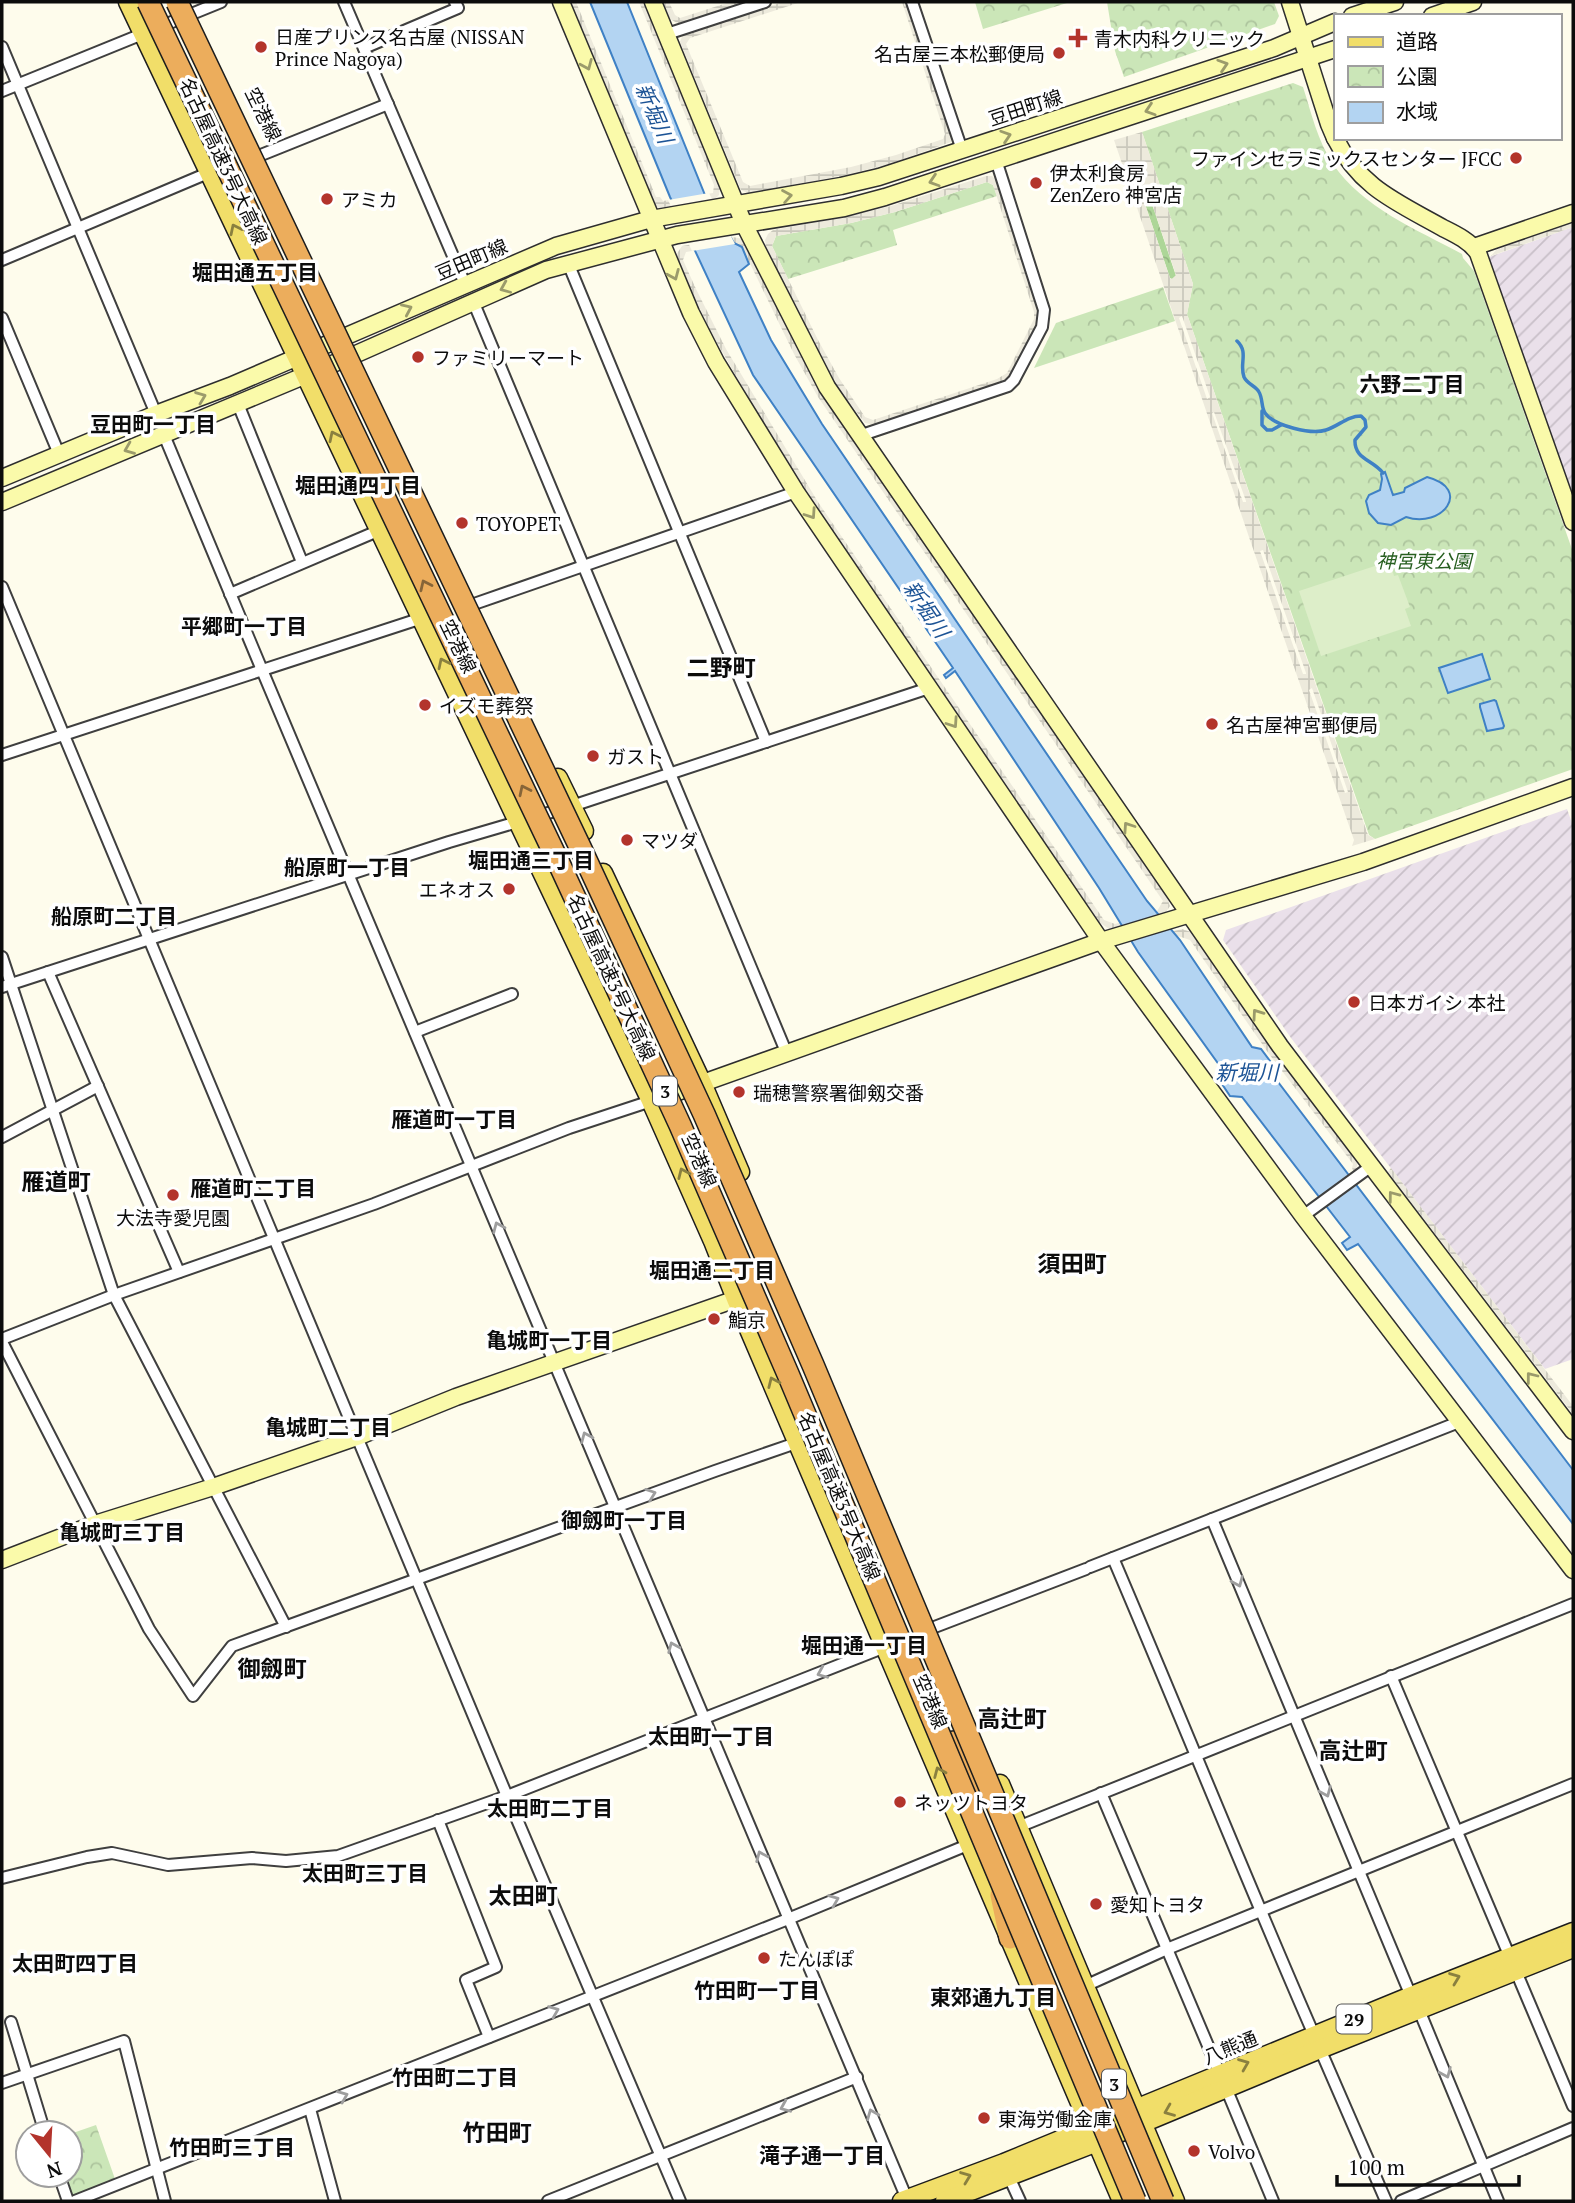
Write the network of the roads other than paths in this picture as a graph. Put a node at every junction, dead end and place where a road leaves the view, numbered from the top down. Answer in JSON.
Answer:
{"nodes":[{"id":1,"x":128,"y":2,"type":"edge"},
{"id":2,"x":148,"y":2,"type":"edge"},
{"id":3,"x":161,"y":2,"type":"edge"},
{"id":4,"x":220,"y":2,"type":"edge"},
{"id":5,"x":344,"y":2,"type":"edge"},
{"id":6,"x":455,"y":2,"type":"edge"},
{"id":7,"x":561,"y":2,"type":"edge"},
{"id":8,"x":653,"y":2,"type":"edge"},
{"id":9,"x":765,"y":2,"type":"edge"},
{"id":10,"x":912,"y":2,"type":"edge"},
{"id":11,"x":1290,"y":2,"type":"edge"},
{"id":12,"x":1376,"y":2,"type":"edge"},
{"id":13,"x":1395,"y":2,"type":"edge"},
{"id":14,"x":1473,"y":2,"type":"edge"},
{"id":15,"x":185,"y":6,"type":"edge"},
{"id":16,"x":1357,"y":14,"type":"edge"},
{"id":17,"x":1438,"y":14,"type":"edge"},
{"id":18,"x":1334,"y":22,"type":"edge"},
{"id":19,"x":143,"y":32,"type":"junction"},
{"id":20,"x":667,"y":34,"type":"junction"},
{"id":21,"x":1301,"y":36,"type":"junction"},
{"id":22,"x":2,"y":47,"type":"edge"},
{"id":23,"x":364,"y":48,"type":"junction"},
{"id":24,"x":1334,"y":49,"type":"edge"},
{"id":25,"x":1308,"y":59,"type":"junction"},
{"id":26,"x":18,"y":85,"type":"junction"},
{"id":27,"x":2,"y":91,"type":"edge"},
{"id":28,"x":388,"y":104,"type":"junction"},
{"id":29,"x":1334,"y":136,"type":"edge"},
{"id":30,"x":1336,"y":140,"type":"edge"},
{"id":31,"x":962,"y":150,"type":"junction"},
{"id":32,"x":261,"y":155,"type":"junction"},
{"id":33,"x":996,"y":160,"type":"junction"},
{"id":34,"x":208,"y":173,"type":"junction"},
{"id":35,"x":729,"y":206,"type":"junction"},
{"id":36,"x":1573,"y":213,"type":"edge"},
{"id":37,"x":651,"y":219,"type":"junction"},
{"id":38,"x":744,"y":224,"type":"junction"},
{"id":39,"x":78,"y":228,"type":"junction"},
{"id":40,"x":659,"y":239,"type":"junction"},
{"id":41,"x":1474,"y":247,"type":"junction"},
{"id":42,"x":2,"y":260,"type":"edge"},
{"id":43,"x":568,"y":263,"type":"junction"},
{"id":44,"x":465,"y":284,"type":"junction"},
{"id":45,"x":473,"y":301,"type":"junction"},
{"id":46,"x":2,"y":318,"type":"edge"},
{"id":47,"x":344,"y":337,"type":"junction"},
{"id":48,"x":354,"y":355,"type":"junction"},
{"id":49,"x":296,"y":357,"type":"junction"},
{"id":50,"x":305,"y":376,"type":"junction"},
{"id":51,"x":238,"y":404,"type":"junction"},
{"id":52,"x":156,"y":414,"type":"junction"},
{"id":53,"x":164,"y":435,"type":"junction"},
{"id":54,"x":862,"y":435,"type":"junction"},
{"id":55,"x":59,"y":454,"type":"junction"},
{"id":56,"x":2,"y":478,"type":"edge"},
{"id":57,"x":796,"y":492,"type":"junction"},
{"id":58,"x":2,"y":502,"type":"edge"},
{"id":59,"x":1573,"y":522,"type":"edge"},
{"id":60,"x":380,"y":530,"type":"junction"},
{"id":61,"x":679,"y":533,"type":"junction"},
{"id":62,"x":302,"y":562,"type":"junction"},
{"id":63,"x":582,"y":565,"type":"junction"},
{"id":64,"x":2,"y":587,"type":"edge"},
{"id":65,"x":230,"y":593,"type":"junction"},
{"id":66,"x":474,"y":604,"type":"junction"},
{"id":67,"x":422,"y":618,"type":"junction"},
{"id":68,"x":481,"y":640,"type":"junction"},
{"id":69,"x":262,"y":670,"type":"junction"},
{"id":70,"x":929,"y":688,"type":"junction"},
{"id":71,"x":63,"y":734,"type":"junction"},
{"id":72,"x":766,"y":742,"type":"junction"},
{"id":73,"x":2,"y":755,"type":"edge"},
{"id":74,"x":670,"y":773,"type":"junction"},
{"id":75,"x":1573,"y":787,"type":"edge"},
{"id":76,"x":572,"y":806,"type":"junction"},
{"id":77,"x":519,"y":821,"type":"junction"},
{"id":78,"x":557,"y":859,"type":"junction"},
{"id":79,"x":348,"y":875,"type":"junction"},
{"id":80,"x":1182,"y":917,"type":"junction"},
{"id":81,"x":149,"y":939,"type":"junction"},
{"id":82,"x":1107,"y":939,"type":"junction"},
{"id":83,"x":2,"y":957,"type":"edge"},
{"id":84,"x":48,"y":972,"type":"junction"},
{"id":85,"x":6,"y":985,"type":"edge"},
{"id":86,"x":512,"y":994,"type":"dead end"},
{"id":87,"x":415,"y":1032,"type":"junction"},
{"id":88,"x":787,"y":1054,"type":"junction"},
{"id":89,"x":702,"y":1083,"type":"junction"},
{"id":90,"x":98,"y":1086,"type":"junction"},
{"id":91,"x":651,"y":1101,"type":"junction"},
{"id":92,"x":52,"y":1110,"type":"junction"},
{"id":93,"x":2,"y":1137,"type":"edge"},
{"id":94,"x":472,"y":1165,"type":"junction"},
{"id":95,"x":1365,"y":1170,"type":"junction"},
{"id":96,"x":1309,"y":1212,"type":"junction"},
{"id":97,"x":274,"y":1238,"type":"junction"},
{"id":98,"x":179,"y":1272,"type":"junction"},
{"id":99,"x":114,"y":1295,"type":"junction"},
{"id":100,"x":736,"y":1299,"type":"junction"},
{"id":101,"x":2,"y":1341,"type":"edge"},
{"id":102,"x":555,"y":1363,"type":"junction"},
{"id":103,"x":1459,"y":1422,"type":"junction"},
{"id":104,"x":1573,"y":1431,"type":"edge"},
{"id":105,"x":357,"y":1437,"type":"junction"},
{"id":106,"x":799,"y":1442,"type":"junction"},
{"id":107,"x":213,"y":1487,"type":"junction"},
{"id":108,"x":615,"y":1507,"type":"junction"},
{"id":109,"x":1212,"y":1519,"type":"junction"},
{"id":110,"x":95,"y":1524,"type":"junction"},
{"id":111,"x":1113,"y":1558,"type":"junction"},
{"id":112,"x":2,"y":1560,"type":"edge"},
{"id":113,"x":1573,"y":1570,"type":"edge"},
{"id":114,"x":417,"y":1580,"type":"junction"},
{"id":115,"x":1573,"y":1604,"type":"edge"},
{"id":116,"x":286,"y":1627,"type":"junction"},
{"id":117,"x":932,"y":1628,"type":"junction"},
{"id":118,"x":885,"y":1647,"type":"junction"},
{"id":119,"x":1391,"y":1676,"type":"junction"},
{"id":120,"x":1294,"y":1715,"type":"junction"},
{"id":121,"x":703,"y":1718,"type":"junction"},
{"id":122,"x":1197,"y":1755,"type":"junction"},
{"id":123,"x":1573,"y":1784,"type":"edge"},
{"id":124,"x":1101,"y":1793,"type":"junction"},
{"id":125,"x":507,"y":1796,"type":"junction"},
{"id":126,"x":439,"y":1820,"type":"junction"},
{"id":127,"x":1018,"y":1827,"type":"junction"},
{"id":128,"x":1457,"y":1831,"type":"junction"},
{"id":129,"x":970,"y":1844,"type":"junction"},
{"id":130,"x":1360,"y":1872,"type":"junction"},
{"id":131,"x":2,"y":1878,"type":"edge"},
{"id":132,"x":1261,"y":1912,"type":"junction"},
{"id":133,"x":788,"y":1919,"type":"junction"},
{"id":134,"x":1573,"y":1932,"type":"edge"},
{"id":135,"x":1010,"y":1938,"type":"junction"},
{"id":136,"x":1573,"y":1948,"type":"edge"},
{"id":137,"x":1167,"y":1949,"type":"junction"},
{"id":138,"x":1513,"y":1964,"type":"junction"},
{"id":139,"x":1064,"y":1967,"type":"junction"},
{"id":140,"x":1085,"y":1986,"type":"junction"},
{"id":141,"x":593,"y":1995,"type":"junction"},
{"id":142,"x":1415,"y":2003,"type":"junction"},
{"id":143,"x":11,"y":2022,"type":"dead end"},
{"id":144,"x":489,"y":2037,"type":"junction"},
{"id":145,"x":1317,"y":2042,"type":"junction"},
{"id":146,"x":27,"y":2075,"type":"junction"},
{"id":147,"x":857,"y":2077,"type":"junction"},
{"id":148,"x":1223,"y":2081,"type":"junction"},
{"id":149,"x":2,"y":2083,"type":"edge"},
{"id":150,"x":1573,"y":2106,"type":"edge"},
{"id":151,"x":310,"y":2109,"type":"junction"},
{"id":152,"x":1139,"y":2115,"type":"junction"},
{"id":153,"x":41,"y":2119,"type":"edge"},
{"id":154,"x":1573,"y":2128,"type":"edge"},
{"id":155,"x":1094,"y":2135,"type":"junction"},
{"id":156,"x":661,"y":2156,"type":"junction"},
{"id":157,"x":1484,"y":2165,"type":"junction"},
{"id":158,"x":157,"y":2168,"type":"junction"},
{"id":159,"x":1009,"y":2177,"type":"junction"},
{"id":160,"x":905,"y":2200,"type":"edge"},
{"id":161,"x":75,"y":2201,"type":"edge"},
{"id":162,"x":165,"y":2201,"type":"edge"},
{"id":163,"x":335,"y":2201,"type":"edge"},
{"id":164,"x":548,"y":2201,"type":"edge"},
{"id":165,"x":680,"y":2201,"type":"edge"},
{"id":166,"x":945,"y":2201,"type":"edge"},
{"id":167,"x":1020,"y":2201,"type":"edge"},
{"id":168,"x":1122,"y":2201,"type":"edge"},
{"id":169,"x":1135,"y":2201,"type":"edge"},
{"id":170,"x":1150,"y":2201,"type":"edge"},
{"id":171,"x":1163,"y":2201,"type":"edge"},
{"id":172,"x":1175,"y":2201,"type":"edge"},
{"id":173,"x":1273,"y":2201,"type":"edge"},
{"id":174,"x":1386,"y":2201,"type":"edge"},
{"id":175,"x":1401,"y":2201,"type":"edge"},
{"id":176,"x":1498,"y":2201,"type":"edge"}],
"edges":[{"from":1,"to":19,"type":"main road","name":"空港線"},
{"from":78,"to":2,"type":"highway","name":"名古屋高速3号大高線","number":"3","one_way":true,"bridge":true},
{"from":3,"to":68,"type":"highway","bridge":true},
{"from":4,"to":15,"type":"street"},
{"from":5,"to":23,"type":"street"},
{"from":6,"to":23,"type":"street"},
{"from":7,"to":37,"type":"street","one_way":true},
{"from":8,"to":20,"type":"street"},
{"from":9,"to":20,"type":"street"},
{"from":10,"to":31,"type":"street"},
{"from":11,"to":21,"type":"street"},
{"from":12,"to":16,"type":"street"},
{"from":13,"to":16,"type":"street"},
{"from":14,"to":17,"type":"street"},
{"from":15,"to":19,"type":"street"},
{"from":15,"to":32,"type":"main road","name":"空港線"},
{"from":15,"to":68,"type":"highway","name":"名古屋高速3号大高線","number":"3","bridge":true},
{"from":18,"to":21,"type":"street","name":"豆田町線"},
{"from":19,"to":26,"type":"street"},
{"from":19,"to":34,"type":"main road","name":"空港線"},
{"from":20,"to":35,"type":"street"},
{"from":21,"to":25,"type":"street"},
{"from":31,"to":21,"type":"street","name":"豆田町線","one_way":true},
{"from":22,"to":26,"type":"street"},
{"from":23,"to":28,"type":"street"},
{"from":24,"to":25,"type":"street"},
{"from":25,"to":29,"type":"street"},
{"from":25,"to":33,"type":"street","one_way":true},
{"from":26,"to":27,"type":"street"},
{"from":26,"to":39,"type":"street"},
{"from":28,"to":32,"type":"street"},
{"from":28,"to":44,"type":"street"},
{"from":30,"to":41,"type":"street"},
{"from":35,"to":31,"type":"street","name":"豆田町線","one_way":true},
{"from":32,"to":47,"type":"main road","name":"空港線"},
{"from":33,"to":38,"type":"street","one_way":true},
{"from":33,"to":54,"type":"street"},
{"from":34,"to":39,"type":"street"},
{"from":49,"to":34,"type":"main road","name":"空港線","one_way":true},
{"from":35,"to":37,"type":"street","name":"豆田町線"},
{"from":35,"to":38,"type":"street"},
{"from":36,"to":41,"type":"street"},
{"from":37,"to":40,"type":"street"},
{"from":37,"to":44,"type":"street","name":"豆田町線"},
{"from":38,"to":40,"type":"street","name":"豆田町線"},
{"from":38,"to":54,"type":"street"},
{"from":39,"to":42,"type":"street"},
{"from":39,"to":52,"type":"street"},
{"from":40,"to":43,"type":"street","name":"豆田町線"},
{"from":40,"to":57,"type":"street","one_way":true},
{"from":41,"to":59,"type":"street"},
{"from":43,"to":45,"type":"street","name":"豆田町線","one_way":true},
{"from":43,"to":61,"type":"street"},
{"from":47,"to":44,"type":"street","name":"豆田町線","one_way":true},
{"from":45,"to":48,"type":"street","name":"豆田町線"},
{"from":45,"to":63,"type":"street"},
{"from":46,"to":55,"type":"street"},
{"from":47,"to":48,"type":"main road","name":"空港線"},
{"from":47,"to":49,"type":"street","name":"豆田町線"},
{"from":48,"to":50,"type":"street","name":"豆田町線"},
{"from":48,"to":66,"type":"main road","name":"空港線"},
{"from":49,"to":50,"type":"main road","name":"空港線"},
{"from":52,"to":49,"type":"street","name":"豆田町線","one_way":true},
{"from":50,"to":51,"type":"street","name":"豆田町線"},
{"from":60,"to":50,"type":"main road","name":"空港線","one_way":true},
{"from":51,"to":53,"type":"street","name":"豆田町線"},
{"from":51,"to":62,"type":"street"},
{"from":52,"to":55,"type":"street","name":"豆田町線"},
{"from":53,"to":58,"type":"street","name":"豆田町線","one_way":true},
{"from":53,"to":65,"type":"street"},
{"from":80,"to":54,"type":"street","one_way":true},
{"from":55,"to":56,"type":"street","name":"豆田町線"},
{"from":57,"to":61,"type":"street"},
{"from":57,"to":70,"type":"street","one_way":true},
{"from":60,"to":62,"type":"street"},
{"from":60,"to":67,"type":"main road","name":"空港線"},
{"from":61,"to":63,"type":"street"},
{"from":61,"to":72,"type":"street"},
{"from":62,"to":65,"type":"street"},
{"from":63,"to":66,"type":"street"},
{"from":63,"to":74,"type":"street"},
{"from":64,"to":71,"type":"street"},
{"from":65,"to":69,"type":"street"},
{"from":66,"to":76,"type":"main road","name":"空港線"},
{"from":67,"to":69,"type":"street"},
{"from":77,"to":67,"type":"main road","name":"空港線","one_way":true},
{"from":68,"to":139,"type":"highway","name":"名古屋高速3号大高線","number":"3","bridge":true},
{"from":69,"to":71,"type":"street"},
{"from":69,"to":79,"type":"street"},
{"from":70,"to":72,"type":"street"},
{"from":70,"to":82,"type":"street","one_way":true},
{"from":71,"to":73,"type":"street"},
{"from":71,"to":81,"type":"street"},
{"from":72,"to":74,"type":"street"},
{"from":74,"to":76,"type":"street"},
{"from":74,"to":88,"type":"street"},
{"from":75,"to":80,"type":"street"},
{"from":76,"to":77,"type":"street"},
{"from":76,"to":89,"type":"main road","name":"空港線"},
{"from":77,"to":79,"type":"street"},
{"from":77,"to":91,"type":"main road","name":"空港線"},
{"from":78,"to":135,"type":"highway","bridge":true},
{"from":78,"to":169,"type":"highway","name":"名古屋高速3号大高線","number":"3","bridge":true},
{"from":79,"to":81,"type":"street"},
{"from":79,"to":87,"type":"street"},
{"from":80,"to":82,"type":"street"},
{"from":95,"to":80,"type":"street","one_way":true},
{"from":81,"to":84,"type":"street"},
{"from":81,"to":97,"type":"street"},
{"from":82,"to":88,"type":"street"},
{"from":82,"to":96,"type":"street"},
{"from":83,"to":85,"type":"street"},
{"from":84,"to":85,"type":"street"},
{"from":84,"to":90,"type":"street"},
{"from":85,"to":92,"type":"street"},
{"from":86,"to":87,"type":"street"},
{"from":87,"to":94,"type":"street"},
{"from":88,"to":89,"type":"street"},
{"from":89,"to":91,"type":"street"},
{"from":89,"to":117,"type":"main road","name":"空港線"},
{"from":90,"to":92,"type":"street"},
{"from":90,"to":98,"type":"street"},
{"from":91,"to":94,"type":"street"},
{"from":100,"to":91,"type":"main road","name":"空港線","one_way":true},
{"from":92,"to":93,"type":"street"},
{"from":92,"to":99,"type":"street"},
{"from":94,"to":97,"type":"street"},
{"from":102,"to":94,"type":"street","one_way":true},
{"from":95,"to":96,"type":"street"},
{"from":104,"to":95,"type":"street","one_way":true},
{"from":96,"to":103,"type":"street"},
{"from":97,"to":98,"type":"street"},
{"from":97,"to":105,"type":"street"},
{"from":98,"to":99,"type":"street"},
{"from":99,"to":101,"type":"street"},
{"from":99,"to":107,"type":"street"},
{"from":100,"to":102,"type":"street"},
{"from":106,"to":100,"type":"main road","name":"空港線","one_way":true},
{"from":101,"to":110,"type":"street"},
{"from":102,"to":105,"type":"street"},
{"from":108,"to":102,"type":"street","one_way":true},
{"from":103,"to":109,"type":"street"},
{"from":103,"to":113,"type":"street"},
{"from":105,"to":107,"type":"street"},
{"from":105,"to":114,"type":"street"},
{"from":108,"to":106,"type":"street","one_way":true},
{"from":106,"to":118,"type":"main road","name":"空港線"},
{"from":107,"to":110,"type":"street"},
{"from":107,"to":116,"type":"street"},
{"from":108,"to":114,"type":"street"},
{"from":121,"to":108,"type":"street","one_way":true},
{"from":109,"to":111,"type":"street"},
{"from":109,"to":120,"type":"street","one_way":true},
{"from":110,"to":112,"type":"street"},
{"from":110,"to":116,"type":"street"},
{"from":111,"to":117,"type":"street"},
{"from":111,"to":122,"type":"street"},
{"from":114,"to":116,"type":"street"},
{"from":114,"to":125,"type":"street"},
{"from":115,"to":119,"type":"street"},
{"from":117,"to":127,"type":"main road","name":"空港線"},
{"from":118,"to":121,"type":"street","one_way":true},
{"from":129,"to":118,"type":"main road","name":"空港線","one_way":true},
{"from":119,"to":120,"type":"street"},
{"from":119,"to":128,"type":"street"},
{"from":120,"to":122,"type":"street"},
{"from":120,"to":130,"type":"street","one_way":true},
{"from":121,"to":125,"type":"street"},
{"from":133,"to":121,"type":"street","one_way":true},
{"from":122,"to":124,"type":"street"},
{"from":122,"to":132,"type":"street"},
{"from":123,"to":128,"type":"street"},
{"from":124,"to":127,"type":"street"},
{"from":124,"to":137,"type":"street"},
{"from":125,"to":126,"type":"street"},
{"from":125,"to":141,"type":"street"},
{"from":126,"to":131,"type":"street"},
{"from":126,"to":144,"type":"street"},
{"from":127,"to":140,"type":"main road","name":"空港線"},
{"from":128,"to":130,"type":"street"},
{"from":128,"to":138,"type":"street"},
{"from":133,"to":129,"type":"street","one_way":true},
{"from":129,"to":135,"type":"main road","name":"空港線"},
{"from":130,"to":132,"type":"street"},
{"from":130,"to":142,"type":"street"},
{"from":132,"to":137,"type":"street"},
{"from":132,"to":145,"type":"street"},
{"from":133,"to":141,"type":"street"},
{"from":133,"to":147,"type":"street"},
{"from":134,"to":138,"type":"main road","name":"八熊通","number":"29"},
{"from":135,"to":155,"type":"main road","name":"空港線"},
{"from":136,"to":138,"type":"main road","name":"八熊通","number":"29"},
{"from":137,"to":140,"type":"street"},
{"from":137,"to":148,"type":"street"},
{"from":138,"to":142,"type":"main road","name":"八熊通","number":"29"},
{"from":138,"to":150,"type":"street"},
{"from":139,"to":170,"type":"highway"},
{"from":139,"to":171,"type":"highway","name":"名古屋高速3号大高線","number":"3","bridge":true},
{"from":140,"to":152,"type":"main road","name":"空港線"},
{"from":144,"to":141,"type":"street","one_way":true},
{"from":141,"to":156,"type":"street"},
{"from":142,"to":145,"type":"main road","name":"八熊通","number":"29"},
{"from":142,"to":157,"type":"street","one_way":true},
{"from":143,"to":146,"type":"street"},
{"from":151,"to":144,"type":"street","one_way":true},
{"from":145,"to":148,"type":"main road","name":"八熊通","number":"29"},
{"from":145,"to":174,"type":"street"},
{"from":146,"to":149,"type":"street"},
{"from":146,"to":153,"type":"street"},
{"from":146,"to":158,"type":"street"},
{"from":147,"to":156,"type":"street","one_way":true},
{"from":160,"to":147,"type":"street","one_way":true},
{"from":148,"to":152,"type":"main road","name":"八熊通","number":"29"},
{"from":148,"to":173,"type":"street"},
{"from":151,"to":158,"type":"street"},
{"from":151,"to":163,"type":"street"},
{"from":152,"to":155,"type":"main road","name":"八熊通","number":"29"},
{"from":152,"to":172,"type":"main road","name":"空港線"},
{"from":154,"to":157,"type":"street"},
{"from":155,"to":159,"type":"main road","name":"八熊通","number":"29"},
{"from":160,"to":155,"type":"main road","name":"八熊通","number":"29","one_way":true},
{"from":155,"to":168,"type":"main road","name":"空港線"},
{"from":156,"to":164,"type":"street"},
{"from":156,"to":165,"type":"street"},
{"from":157,"to":175,"type":"street"},
{"from":157,"to":176,"type":"street"},
{"from":158,"to":161,"type":"street"},
{"from":158,"to":162,"type":"street"},
{"from":159,"to":166,"type":"main road","name":"八熊通","number":"29"},
{"from":159,"to":167,"type":"street"}]}
